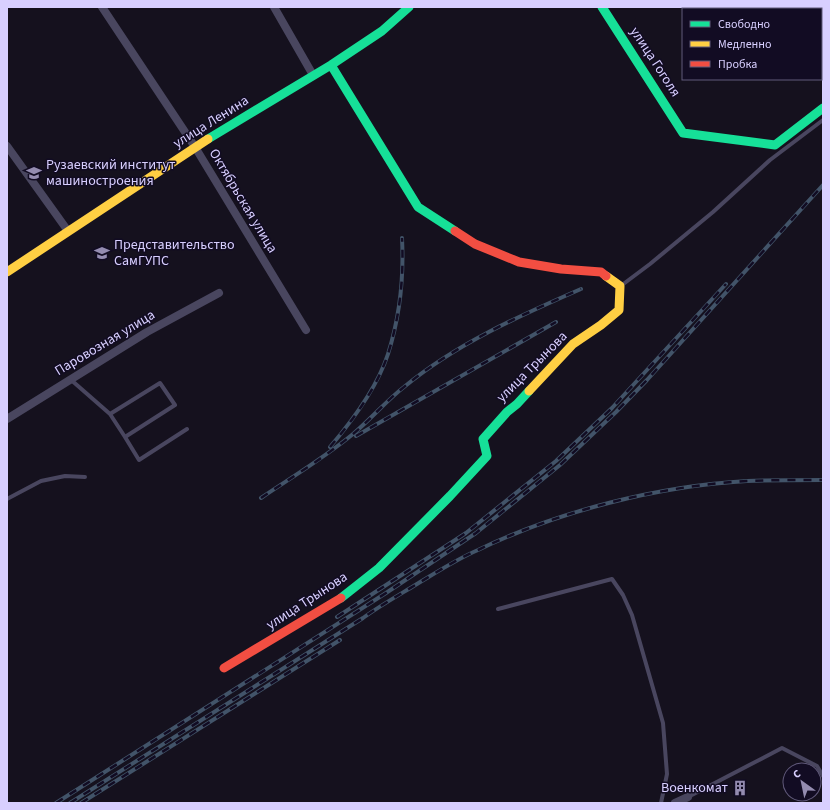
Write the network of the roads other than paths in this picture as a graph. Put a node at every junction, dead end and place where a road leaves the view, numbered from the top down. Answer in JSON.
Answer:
{"nodes":[{"id":1,"x":102,"y":7,"type":"edge"},
{"id":2,"x":274,"y":7,"type":"edge"},
{"id":3,"x":410,"y":7,"type":"edge"},
{"id":4,"x":602,"y":7,"type":"edge"},
{"id":5,"x":332,"y":65,"type":"junction"},
{"id":6,"x":313,"y":75,"type":"junction"},
{"id":7,"x":823,"y":108,"type":"edge"},
{"id":8,"x":823,"y":120,"type":"edge"},
{"id":9,"x":7,"y":146,"type":"edge"},
{"id":10,"x":195,"y":148,"type":"junction"},
{"id":11,"x":68,"y":231,"type":"junction"},
{"id":12,"x":7,"y":272,"type":"edge"},
{"id":13,"x":620,"y":286,"type":"junction"},
{"id":14,"x":219,"y":293,"type":"dead end"},
{"id":15,"x":306,"y":330,"type":"dead end"},
{"id":16,"x":70,"y":379,"type":"junction"},
{"id":17,"x":110,"y":414,"type":"junction"},
{"id":18,"x":7,"y":419,"type":"edge"},
{"id":19,"x":187,"y":429,"type":"dead end"},
{"id":20,"x":125,"y":437,"type":"junction"},
{"id":21,"x":85,"y":477,"type":"dead end"},
{"id":22,"x":7,"y":499,"type":"edge"},
{"id":23,"x":498,"y":609,"type":"dead end"},
{"id":24,"x":224,"y":668,"type":"dead end"},
{"id":25,"x":823,"y":776,"type":"edge"},
{"id":26,"x":688,"y":797,"type":"joint"},
{"id":27,"x":660,"y":803,"type":"edge"},
{"id":28,"x":675,"y":803,"type":"edge"}],
"edges":[{"from":1,"to":10,"type":"street","name":"Октябрьская улица"},
{"from":2,"to":6,"type":"street"},
{"from":3,"to":5,"type":"street","name":"улица Ленина"},
{"from":4,"to":7,"type":"street","name":"улица Гоголя"},
{"from":5,"to":6,"type":"street","name":"улица Ленина"},
{"from":5,"to":13,"type":"street"},
{"from":6,"to":10,"type":"street","name":"улица Ленина"},
{"from":8,"to":13,"type":"lane"},
{"from":9,"to":11,"type":"street"},
{"from":10,"to":11,"type":"street","name":"улица Ленина"},
{"from":10,"to":15,"type":"street","name":"Октябрьская улица"},
{"from":11,"to":12,"type":"street","name":"улица Ленина"},
{"from":13,"to":24,"type":"street","name":"улица Трынова"},
{"from":14,"to":16,"type":"street","name":"Паровозная улица"},
{"from":16,"to":17,"type":"lane"},
{"from":16,"to":18,"type":"street","name":"Паровозная улица"},
{"from":17,"to":20,"type":"lane"},
{"from":17,"to":20,"type":"lane"},
{"from":19,"to":20,"type":"lane"},
{"from":21,"to":22,"type":"lane"},
{"from":23,"to":27,"type":"lane"},
{"from":25,"to":26,"type":"lane"},
{"from":26,"to":28,"type":"street"}]}
